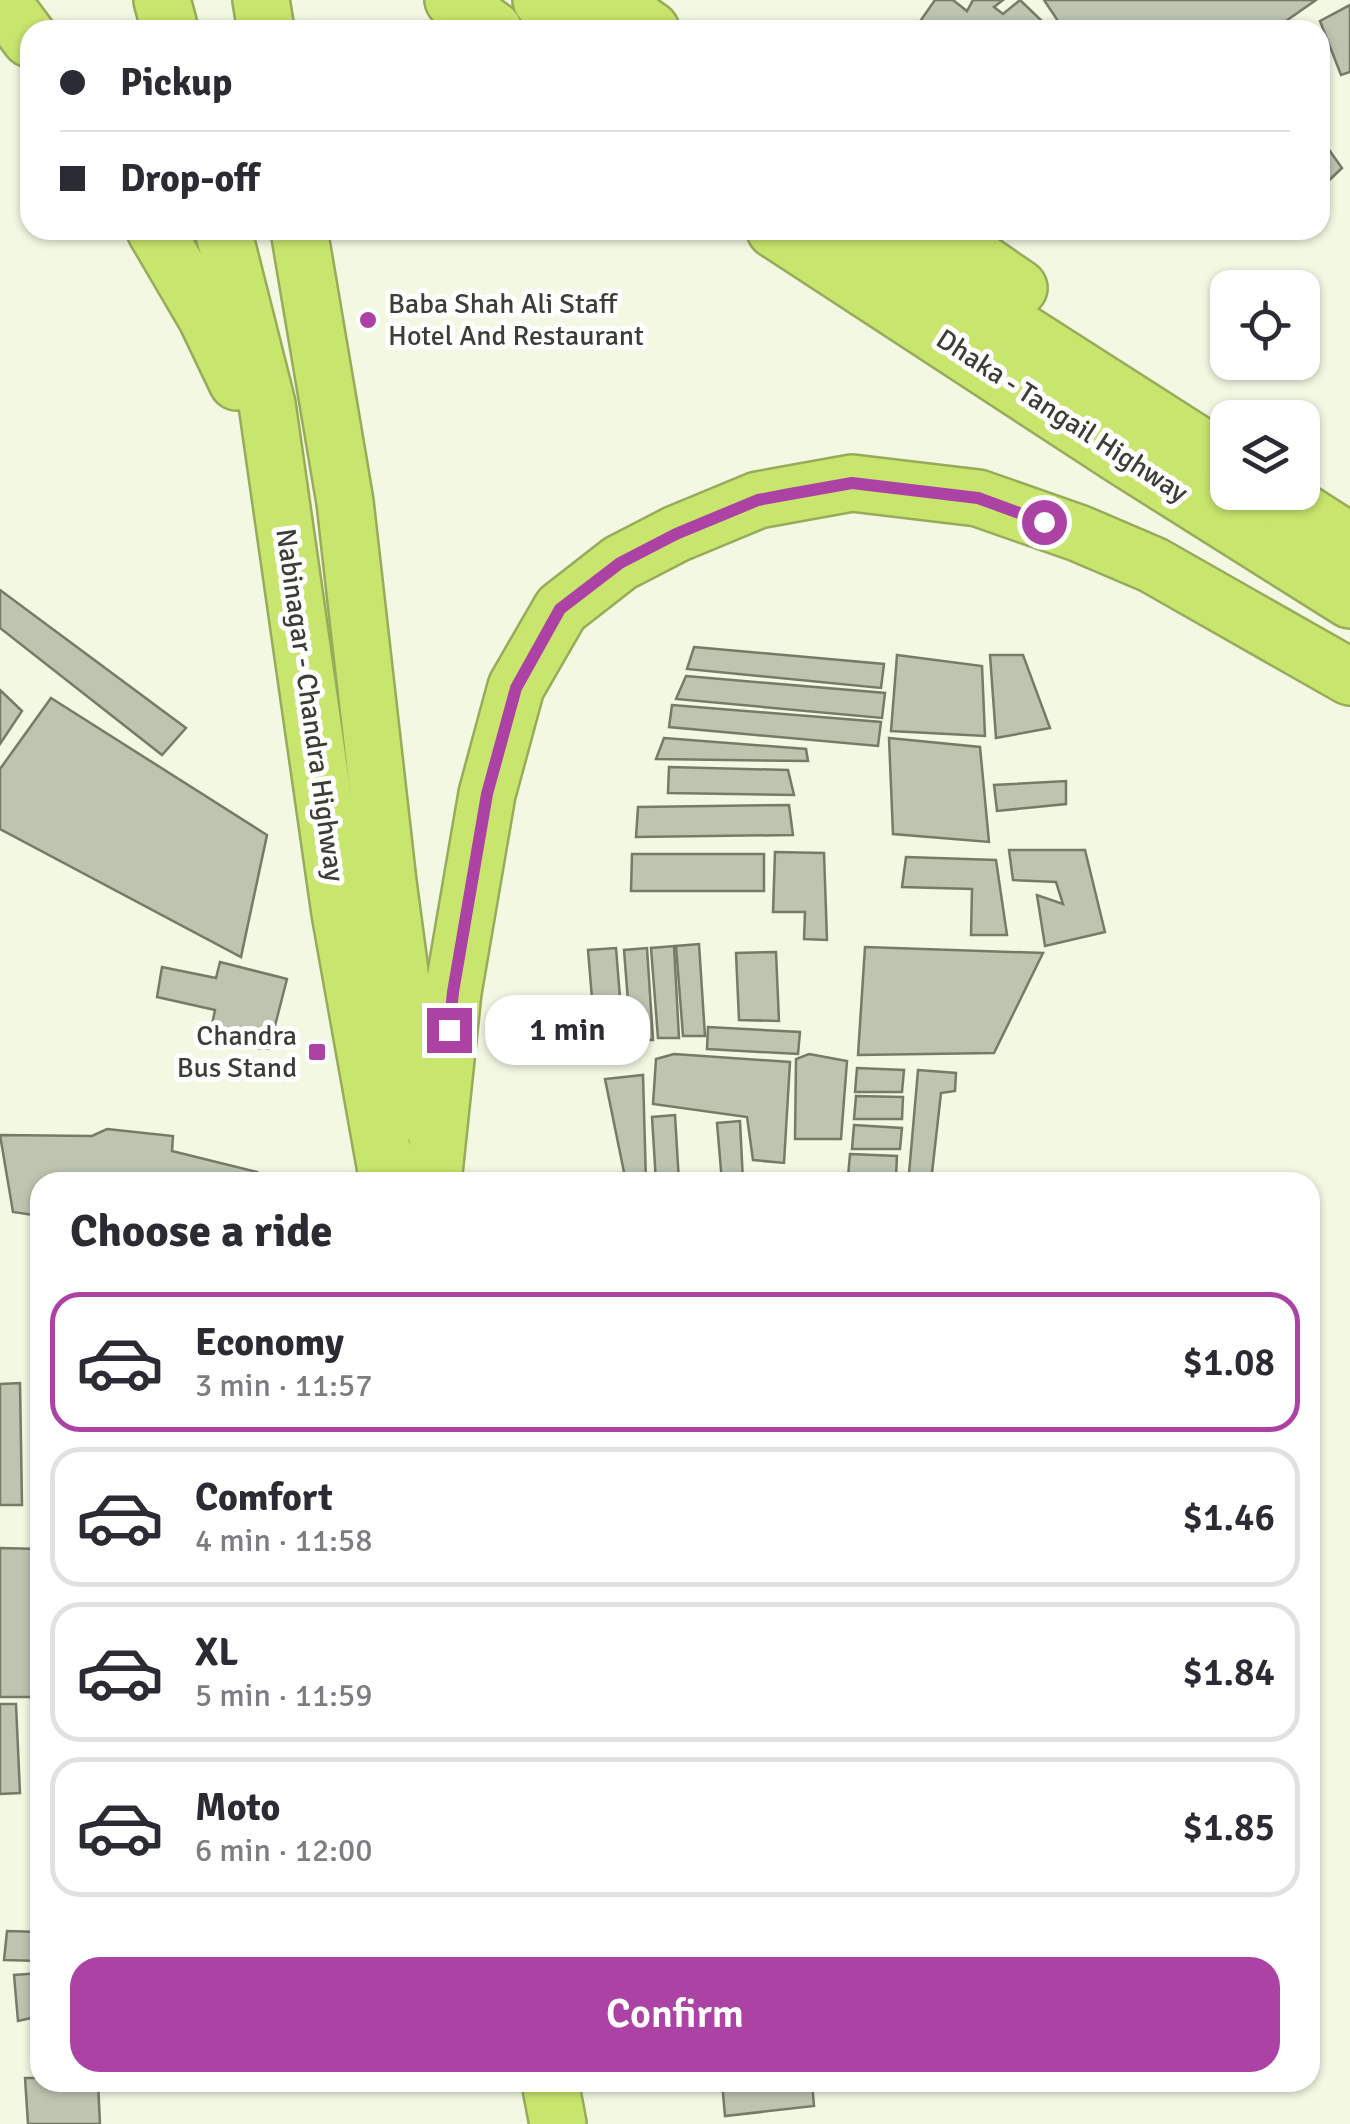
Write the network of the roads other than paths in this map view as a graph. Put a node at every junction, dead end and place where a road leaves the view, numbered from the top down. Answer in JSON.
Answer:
{"nodes":[{"id":1,"x":1,"y":0,"type":"edge"},
{"id":2,"x":453,"y":0,"type":"edge"},
{"id":3,"x":541,"y":0,"type":"edge"},
{"id":4,"x":609,"y":0,"type":"edge"},
{"id":5,"x":480,"y":20,"type":"edge"},
{"id":6,"x":569,"y":20,"type":"edge"},
{"id":7,"x":637,"y":20,"type":"edge"},
{"id":8,"x":20,"y":26,"type":"edge"},
{"id":9,"x":161,"y":240,"type":"edge"},
{"id":10,"x":226,"y":240,"type":"edge"},
{"id":11,"x":301,"y":240,"type":"edge"},
{"id":12,"x":790,"y":240,"type":"edge"},
{"id":13,"x":878,"y":240,"type":"edge"},
{"id":14,"x":949,"y":240,"type":"edge"},
{"id":15,"x":1210,"y":410,"type":"edge"},
{"id":16,"x":1210,"y":452,"type":"edge"},
{"id":17,"x":275,"y":462,"type":"junction"},
{"id":18,"x":1320,"y":480,"type":"edge"},
{"id":19,"x":1350,"y":499,"type":"edge"},
{"id":20,"x":1300,"y":510,"type":"edge"},
{"id":21,"x":1350,"y":542,"type":"edge"},
{"id":22,"x":1350,"y":600,"type":"edge"},
{"id":23,"x":1350,"y":677,"type":"edge"},
{"id":24,"x":386,"y":1172,"type":"edge"},
{"id":25,"x":430,"y":1172,"type":"edge"},
{"id":26,"x":432,"y":1172,"type":"edge"},
{"id":27,"x":552,"y":2092,"type":"edge"},
{"id":28,"x":589,"y":2092,"type":"edge"},
{"id":29,"x":558,"y":2124,"type":"edge"},
{"id":30,"x":595,"y":2124,"type":"edge"}],
"edges":[{"from":1,"to":8,"type":"highway"},
{"from":2,"to":5,"type":"highway"},
{"from":3,"to":6,"type":"highway"},
{"from":4,"to":7,"type":"highway"},
{"from":9,"to":17,"type":"highway"},
{"from":10,"to":17,"type":"highway","name":"Nabinagar - Chandra Highway"},
{"from":11,"to":25,"type":"highway","name":"Nabinagar - Chandra Highway"},
{"from":12,"to":22,"type":"highway","name":"Dhaka - Tangail Highway"},
{"from":13,"to":16,"type":"highway","name":"Dhaka - Tangail Highway"},
{"from":14,"to":15,"type":"highway"},
{"from":17,"to":24,"type":"highway","name":"Nabinagar - Chandra Highway"},
{"from":18,"to":19,"type":"highway"},
{"from":20,"to":21,"type":"highway"},
{"from":23,"to":26,"type":"highway"},
{"from":27,"to":29,"type":"highway"},
{"from":28,"to":30,"type":"highway"}]}
